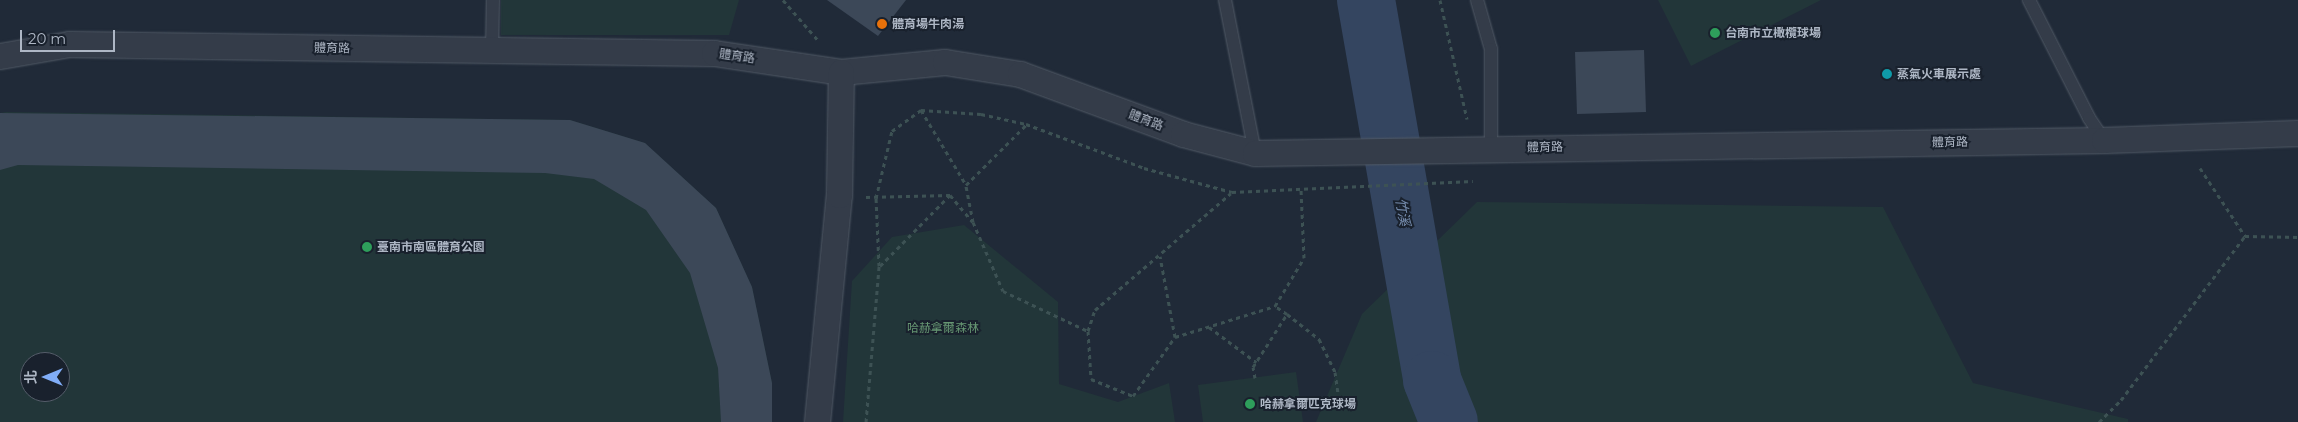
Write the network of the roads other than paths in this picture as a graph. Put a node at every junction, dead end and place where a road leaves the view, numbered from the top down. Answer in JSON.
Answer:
{"nodes":[{"id":1,"x":493,"y":0,"type":"edge"},
{"id":2,"x":1225,"y":0,"type":"edge"},
{"id":3,"x":1477,"y":0,"type":"edge"},
{"id":4,"x":2029,"y":0,"type":"edge"},
{"id":5,"x":492,"y":51,"type":"junction"},
{"id":6,"x":0,"y":56,"type":"edge"},
{"id":7,"x":841,"y":72,"type":"junction"},
{"id":8,"x":2298,"y":133,"type":"edge"},
{"id":9,"x":2104,"y":140,"type":"junction"},
{"id":10,"x":1485,"y":148,"type":"junction"},
{"id":11,"x":1255,"y":153,"type":"junction"},
{"id":12,"x":817,"y":422,"type":"edge"}],
"edges":[{"from":1,"to":5,"type":"lane"},
{"from":2,"to":11,"type":"lane"},
{"from":3,"to":10,"type":"lane"},
{"from":4,"to":9,"type":"lane"},
{"from":5,"to":6,"type":"street","name":"體育路"},
{"from":5,"to":7,"type":"street","name":"體育路"},
{"from":7,"to":11,"type":"street","name":"體育路"},
{"from":7,"to":12,"type":"street"},
{"from":8,"to":9,"type":"street","name":"體育路"},
{"from":9,"to":10,"type":"street","name":"體育路"},
{"from":10,"to":11,"type":"street","name":"體育路"}]}
